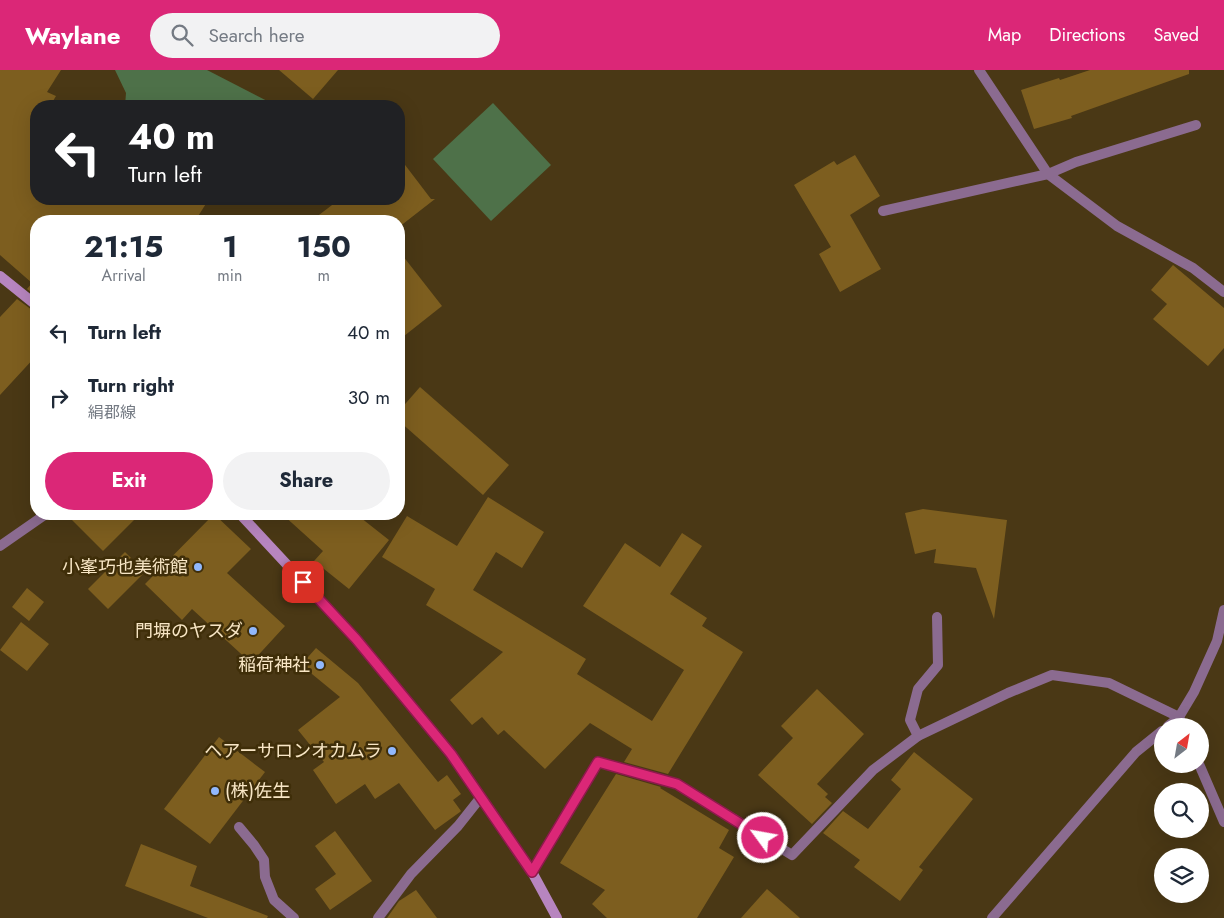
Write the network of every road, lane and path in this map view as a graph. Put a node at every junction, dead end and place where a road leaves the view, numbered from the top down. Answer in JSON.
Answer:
{"nodes":[{"id":1,"x":979,"y":70,"type":"edge"},
{"id":2,"x":1196,"y":125,"type":"dead end"},
{"id":3,"x":1048,"y":174,"type":"junction"},
{"id":4,"x":883,"y":211,"type":"dead end"},
{"id":5,"x":0,"y":276,"type":"edge"},
{"id":6,"x":1224,"y":292,"type":"edge"},
{"id":7,"x":30,"y":300,"type":"edge"},
{"id":8,"x":37,"y":520,"type":"edge"},
{"id":9,"x":246,"y":520,"type":"edge"},
{"id":10,"x":0,"y":546,"type":"edge"},
{"id":11,"x":1224,"y":610,"type":"edge"},
{"id":12,"x":937,"y":617,"type":"dead end"},
{"id":13,"x":1174,"y":718,"type":"edge"},
{"id":14,"x":1183,"y":718,"type":"edge"},
{"id":15,"x":918,"y":736,"type":"junction"},
{"id":16,"x":1154,"y":737,"type":"edge"},
{"id":17,"x":1203,"y":773,"type":"edge"},
{"id":18,"x":481,"y":798,"type":"junction"},
{"id":19,"x":1224,"y":822,"type":"edge"},
{"id":20,"x":239,"y":827,"type":"dead end"},
{"id":21,"x":532,"y":872,"type":"junction"},
{"id":22,"x":294,"y":918,"type":"edge"},
{"id":23,"x":378,"y":918,"type":"edge"},
{"id":24,"x":557,"y":918,"type":"edge"},
{"id":25,"x":992,"y":918,"type":"edge"}],
"edges":[{"from":1,"to":3,"type":"street"},
{"from":2,"to":3,"type":"street"},
{"from":3,"to":4,"type":"street"},
{"from":3,"to":6,"type":"street"},
{"from":5,"to":7,"type":"main road"},
{"from":8,"to":10,"type":"street"},
{"from":9,"to":18,"type":"main road"},
{"from":11,"to":14,"type":"street"},
{"from":12,"to":15,"type":"street"},
{"from":13,"to":15,"type":"street"},
{"from":15,"to":21,"type":"street"},
{"from":16,"to":25,"type":"street"},
{"from":17,"to":19,"type":"street"},
{"from":18,"to":21,"type":"main road"},
{"from":18,"to":23,"type":"street"},
{"from":20,"to":22,"type":"street"},
{"from":21,"to":24,"type":"main road"}]}
